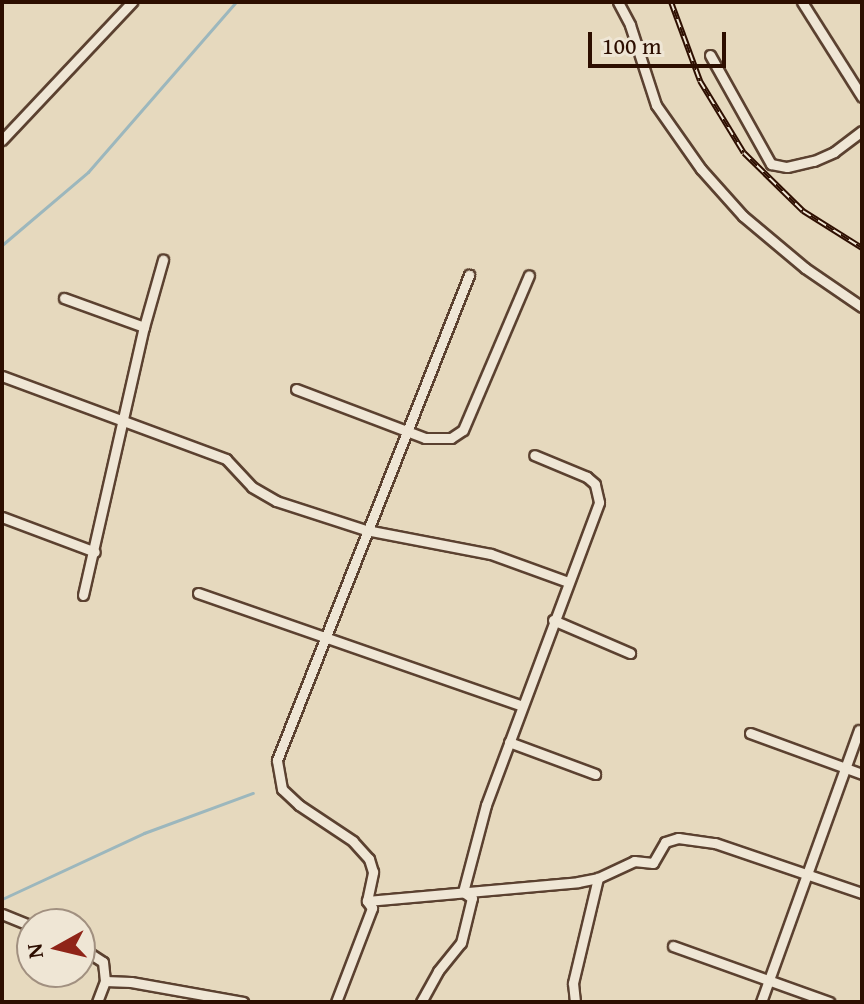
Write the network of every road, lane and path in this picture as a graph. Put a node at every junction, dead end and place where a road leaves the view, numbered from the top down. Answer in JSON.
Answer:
{"nodes":[{"id":1,"x":132,"y":2,"type":"edge"},
{"id":2,"x":618,"y":2,"type":"edge"},
{"id":3,"x":802,"y":2,"type":"edge"},
{"id":4,"x":710,"y":55,"type":"dead end"},
{"id":5,"x":862,"y":97,"type":"edge"},
{"id":6,"x":862,"y":131,"type":"edge"},
{"id":7,"x":2,"y":140,"type":"edge"},
{"id":8,"x":163,"y":260,"type":"dead end"},
{"id":9,"x":469,"y":275,"type":"dead end"},
{"id":10,"x":529,"y":275,"type":"dead end"},
{"id":11,"x":64,"y":298,"type":"dead end"},
{"id":12,"x":862,"y":307,"type":"edge"},
{"id":13,"x":144,"y":327,"type":"junction"},
{"id":14,"x":2,"y":376,"type":"edge"},
{"id":15,"x":296,"y":389,"type":"dead end"},
{"id":16,"x":125,"y":421,"type":"junction"},
{"id":17,"x":404,"y":431,"type":"junction"},
{"id":18,"x":534,"y":455,"type":"dead end"},
{"id":19,"x":2,"y":517,"type":"edge"},
{"id":20,"x":366,"y":530,"type":"junction"},
{"id":21,"x":95,"y":552,"type":"junction"},
{"id":22,"x":568,"y":582,"type":"junction"},
{"id":23,"x":198,"y":593,"type":"dead end"},
{"id":24,"x":83,"y":595,"type":"dead end"},
{"id":25,"x":553,"y":620,"type":"junction"},
{"id":26,"x":324,"y":639,"type":"junction"},
{"id":27,"x":630,"y":653,"type":"dead end"},
{"id":28,"x":522,"y":706,"type":"junction"},
{"id":29,"x":859,"y":730,"type":"dead end"},
{"id":30,"x":750,"y":733,"type":"dead end"},
{"id":31,"x":509,"y":742,"type":"junction"},
{"id":32,"x":845,"y":768,"type":"junction"},
{"id":33,"x":595,"y":774,"type":"dead end"},
{"id":34,"x":862,"y":774,"type":"edge"},
{"id":35,"x":805,"y":874,"type":"junction"},
{"id":36,"x":598,"y":878,"type":"junction"},
{"id":37,"x":463,"y":892,"type":"junction"},
{"id":38,"x":862,"y":893,"type":"edge"},
{"id":39,"x":367,"y":901,"type":"junction"},
{"id":40,"x":673,"y":946,"type":"dead end"},
{"id":41,"x":96,"y":957,"type":"edge"},
{"id":42,"x":768,"y":980,"type":"junction"},
{"id":43,"x":105,"y":981,"type":"junction"},
{"id":44,"x":97,"y":1002,"type":"edge"},
{"id":45,"x":243,"y":1002,"type":"edge"},
{"id":46,"x":336,"y":1002,"type":"edge"},
{"id":47,"x":421,"y":1002,"type":"edge"},
{"id":48,"x":575,"y":1002,"type":"edge"},
{"id":49,"x":761,"y":1002,"type":"edge"},
{"id":50,"x":829,"y":1002,"type":"edge"}],
"edges":[{"from":1,"to":7,"type":"street"},
{"from":2,"to":12,"type":"street"},
{"from":3,"to":5,"type":"street"},
{"from":4,"to":6,"type":"street"},
{"from":8,"to":13,"type":"street"},
{"from":9,"to":17,"type":"street"},
{"from":10,"to":17,"type":"street"},
{"from":11,"to":13,"type":"street"},
{"from":13,"to":16,"type":"street"},
{"from":14,"to":16,"type":"street"},
{"from":15,"to":17,"type":"street"},
{"from":16,"to":20,"type":"street"},
{"from":16,"to":21,"type":"street"},
{"from":17,"to":20,"type":"street"},
{"from":18,"to":22,"type":"street"},
{"from":19,"to":21,"type":"street"},
{"from":20,"to":22,"type":"street"},
{"from":20,"to":26,"type":"street"},
{"from":21,"to":24,"type":"street"},
{"from":22,"to":25,"type":"street"},
{"from":23,"to":26,"type":"street"},
{"from":25,"to":27,"type":"street"},
{"from":25,"to":28,"type":"street"},
{"from":26,"to":28,"type":"street"},
{"from":26,"to":39,"type":"street"},
{"from":28,"to":31,"type":"street"},
{"from":29,"to":32,"type":"street"},
{"from":30,"to":32,"type":"street"},
{"from":31,"to":33,"type":"street"},
{"from":31,"to":37,"type":"street"},
{"from":32,"to":34,"type":"street"},
{"from":32,"to":35,"type":"street"},
{"from":35,"to":36,"type":"street"},
{"from":35,"to":38,"type":"street"},
{"from":35,"to":42,"type":"street"},
{"from":36,"to":37,"type":"street"},
{"from":36,"to":48,"type":"street"},
{"from":37,"to":39,"type":"street"},
{"from":37,"to":47,"type":"street"},
{"from":39,"to":46,"type":"street"},
{"from":40,"to":42,"type":"street"},
{"from":41,"to":43,"type":"street"},
{"from":42,"to":49,"type":"street"},
{"from":42,"to":50,"type":"street"},
{"from":43,"to":44,"type":"street"},
{"from":43,"to":45,"type":"street"}]}
